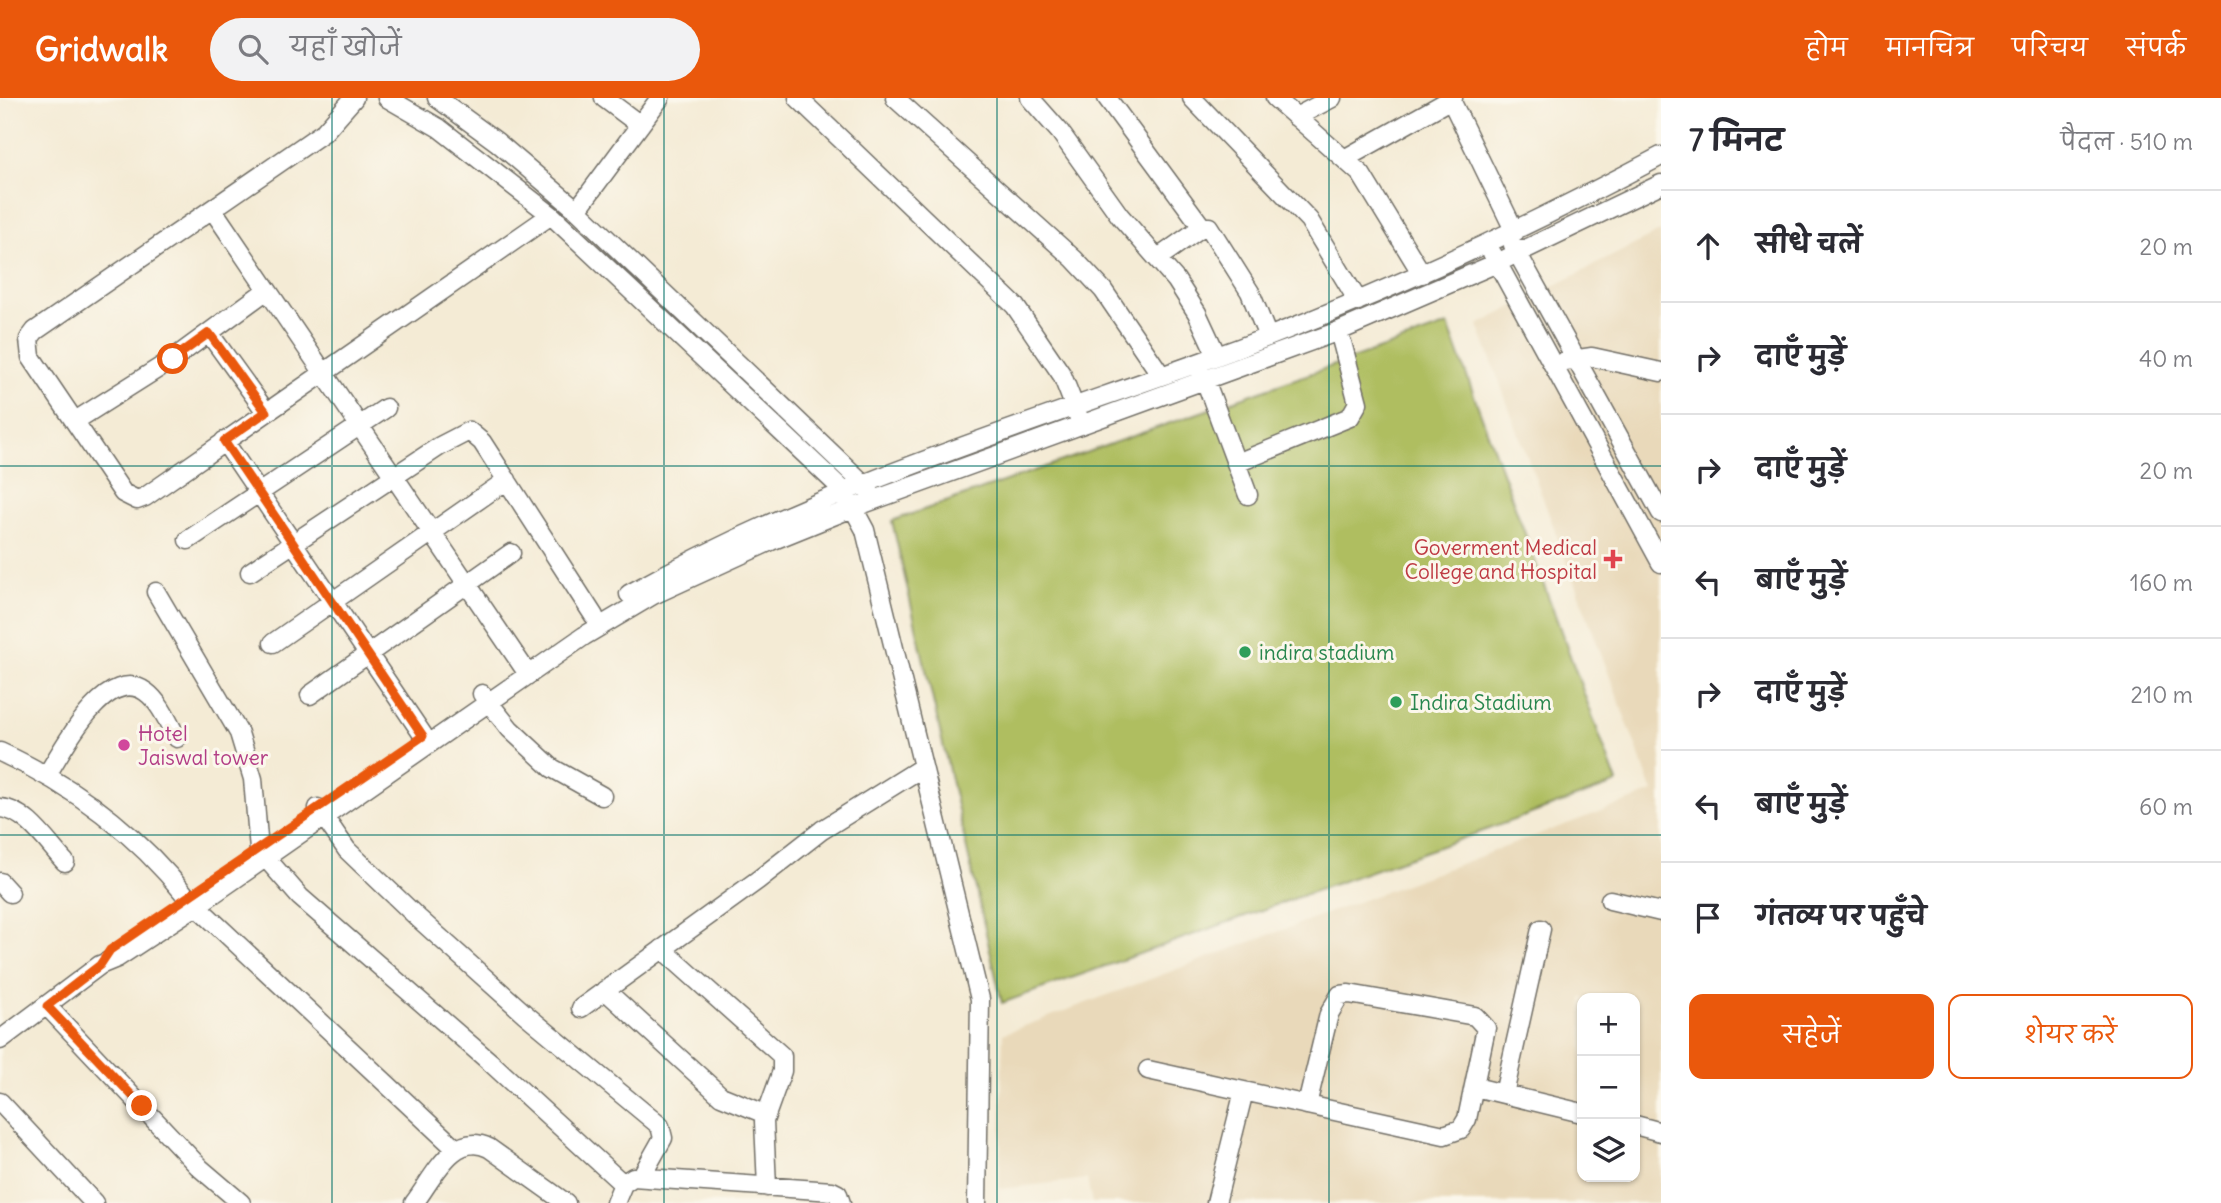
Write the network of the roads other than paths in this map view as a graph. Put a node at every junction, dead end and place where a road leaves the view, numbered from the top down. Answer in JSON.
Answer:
{"nodes":[{"id":1,"x":354,"y":98,"type":"edge"},
{"id":2,"x":387,"y":98,"type":"edge"},
{"id":3,"x":437,"y":98,"type":"edge"},
{"id":4,"x":604,"y":98,"type":"edge"},
{"id":5,"x":660,"y":98,"type":"edge"},
{"id":6,"x":797,"y":98,"type":"edge"},
{"id":7,"x":895,"y":98,"type":"edge"},
{"id":8,"x":1030,"y":98,"type":"edge"},
{"id":9,"x":1107,"y":98,"type":"edge"},
{"id":10,"x":1192,"y":98,"type":"edge"},
{"id":11,"x":1275,"y":98,"type":"edge"},
{"id":12,"x":1332,"y":98,"type":"edge"},
{"id":13,"x":1451,"y":98,"type":"edge"},
{"id":14,"x":1296,"y":117,"type":"junction"},
{"id":15,"x":640,"y":125,"type":"junction"},
{"id":16,"x":1661,"y":156,"type":"edge"},
{"id":17,"x":1346,"y":158,"type":"junction"},
{"id":18,"x":1661,"y":184,"type":"edge"},
{"id":19,"x":213,"y":210,"type":"junction"},
{"id":20,"x":578,"y":210,"type":"junction"},
{"id":21,"x":551,"y":215,"type":"junction"},
{"id":22,"x":1202,"y":227,"type":"junction"},
{"id":23,"x":1512,"y":233,"type":"junction"},
{"id":24,"x":1488,"y":244,"type":"junction"},
{"id":25,"x":1517,"y":254,"type":"junction"},
{"id":26,"x":1158,"y":258,"type":"junction"},
{"id":27,"x":1497,"y":263,"type":"junction"},
{"id":28,"x":1422,"y":274,"type":"junction"},
{"id":29,"x":267,"y":290,"type":"junction"},
{"id":30,"x":1358,"y":302,"type":"junction"},
{"id":31,"x":1339,"y":331,"type":"junction"},
{"id":32,"x":209,"y":333,"type":"junction"},
{"id":33,"x":1268,"y":337,"type":"junction"},
{"id":34,"x":1217,"y":356,"type":"junction"},
{"id":35,"x":1573,"y":357,"type":"junction"},
{"id":36,"x":1199,"y":363,"type":"junction"},
{"id":37,"x":1552,"y":366,"type":"junction"},
{"id":38,"x":322,"y":372,"type":"junction"},
{"id":39,"x":1661,"y":372,"type":"edge"},
{"id":40,"x":1161,"y":375,"type":"junction"},
{"id":41,"x":1206,"y":380,"type":"junction"},
{"id":42,"x":1075,"y":407,"type":"junction"},
{"id":43,"x":386,"y":408,"type":"dead end"},
{"id":44,"x":266,"y":412,"type":"junction"},
{"id":45,"x":75,"y":421,"type":"junction"},
{"id":46,"x":1081,"y":426,"type":"junction"},
{"id":47,"x":360,"y":427,"type":"junction"},
{"id":48,"x":224,"y":441,"type":"junction"},
{"id":49,"x":1237,"y":463,"type":"junction"},
{"id":50,"x":393,"y":476,"type":"junction"},
{"id":51,"x":507,"y":480,"type":"junction"},
{"id":52,"x":864,"y":482,"type":"junction"},
{"id":53,"x":844,"y":491,"type":"junction"},
{"id":54,"x":260,"y":494,"type":"junction"},
{"id":55,"x":1248,"y":495,"type":"dead end"},
{"id":56,"x":877,"y":500,"type":"junction"},
{"id":57,"x":855,"y":507,"type":"junction"},
{"id":58,"x":1661,"y":513,"type":"edge"},
{"id":59,"x":432,"y":534,"type":"junction"},
{"id":60,"x":188,"y":540,"type":"dead end"},
{"id":61,"x":293,"y":543,"type":"junction"},
{"id":62,"x":511,"y":553,"type":"dead end"},
{"id":63,"x":1661,"y":562,"type":"edge"},
{"id":64,"x":250,"y":572,"type":"dead end"},
{"id":65,"x":467,"y":586,"type":"junction"},
{"id":66,"x":156,"y":592,"type":"dead end"},
{"id":67,"x":334,"y":603,"type":"junction"},
{"id":68,"x":594,"y":616,"type":"junction"},
{"id":69,"x":273,"y":643,"type":"dead end"},
{"id":70,"x":369,"y":656,"type":"junction"},
{"id":71,"x":525,"y":670,"type":"junction"},
{"id":72,"x":310,"y":695,"type":"dead end"},
{"id":73,"x":485,"y":698,"type":"junction"},
{"id":74,"x":423,"y":736,"type":"junction"},
{"id":75,"x":177,"y":738,"type":"dead end"},
{"id":76,"x":0,"y":752,"type":"edge"},
{"id":77,"x":923,"y":767,"type":"junction"},
{"id":78,"x":47,"y":775,"type":"junction"},
{"id":79,"x":602,"y":796,"type":"dead end"},
{"id":80,"x":0,"y":808,"type":"edge"},
{"id":81,"x":321,"y":813,"type":"junction"},
{"id":82,"x":262,"y":854,"type":"junction"},
{"id":83,"x":65,"y":862,"type":"dead end"},
{"id":84,"x":1610,"y":900,"type":"dead end"},
{"id":85,"x":192,"y":901,"type":"junction"},
{"id":86,"x":1661,"y":912,"type":"edge"},
{"id":87,"x":1541,"y":929,"type":"dead end"},
{"id":88,"x":662,"y":949,"type":"junction"},
{"id":89,"x":605,"y":990,"type":"junction"},
{"id":90,"x":47,"y":1006,"type":"junction"},
{"id":91,"x":580,"y":1008,"type":"dead end"},
{"id":92,"x":3,"y":1032,"type":"edge"},
{"id":93,"x":1148,"y":1070,"type":"dead end"},
{"id":94,"x":1475,"y":1087,"type":"junction"},
{"id":95,"x":1244,"y":1091,"type":"junction"},
{"id":96,"x":1504,"y":1094,"type":"junction"},
{"id":97,"x":0,"y":1102,"type":"edge"},
{"id":98,"x":1307,"y":1105,"type":"junction"},
{"id":99,"x":1577,"y":1112,"type":"edge"},
{"id":100,"x":765,"y":1114,"type":"junction"},
{"id":101,"x":1640,"y":1126,"type":"edge"},
{"id":102,"x":1661,"y":1132,"type":"edge"},
{"id":103,"x":455,"y":1148,"type":"junction"},
{"id":104,"x":641,"y":1178,"type":"junction"},
{"id":105,"x":623,"y":1184,"type":"junction"},
{"id":106,"x":767,"y":1187,"type":"junction"},
{"id":107,"x":94,"y":1203,"type":"edge"},
{"id":108,"x":241,"y":1203,"type":"edge"},
{"id":109,"x":414,"y":1203,"type":"edge"},
{"id":110,"x":566,"y":1203,"type":"edge"},
{"id":111,"x":615,"y":1203,"type":"edge"},
{"id":112,"x":841,"y":1203,"type":"edge"},
{"id":113,"x":977,"y":1203,"type":"edge"},
{"id":114,"x":1216,"y":1203,"type":"edge"}],
"edges":[{"from":1,"to":19,"type":"street"},
{"from":2,"to":21,"type":"street"},
{"from":3,"to":20,"type":"street"},
{"from":4,"to":15,"type":"street"},
{"from":5,"to":15,"type":"street"},
{"from":6,"to":42,"type":"street"},
{"from":7,"to":40,"type":"street"},
{"from":8,"to":26,"type":"street"},
{"from":9,"to":22,"type":"street"},
{"from":10,"to":30,"type":"street"},
{"from":11,"to":14,"type":"street"},
{"from":12,"to":14,"type":"street"},
{"from":13,"to":17,"type":"street"},
{"from":13,"to":23,"type":"street"},
{"from":14,"to":17,"type":"street"},
{"from":15,"to":20,"type":"street"},
{"from":16,"to":23,"type":"street"},
{"from":17,"to":28,"type":"street"},
{"from":18,"to":25,"type":"street"},
{"from":19,"to":29,"type":"street"},
{"from":19,"to":45,"type":"street"},
{"from":20,"to":52,"type":"street"},
{"from":21,"to":38,"type":"street"},
{"from":21,"to":53,"type":"street"},
{"from":22,"to":26,"type":"street"},
{"from":22,"to":33,"type":"street"},
{"from":23,"to":24,"type":"street"},
{"from":23,"to":25,"type":"street"},
{"from":24,"to":27,"type":"street"},
{"from":24,"to":28,"type":"street"},
{"from":25,"to":27,"type":"street"},
{"from":25,"to":35,"type":"street"},
{"from":26,"to":34,"type":"street"},
{"from":27,"to":31,"type":"street"},
{"from":27,"to":37,"type":"street"},
{"from":28,"to":30,"type":"street"},
{"from":29,"to":32,"type":"street"},
{"from":29,"to":38,"type":"street"},
{"from":30,"to":33,"type":"street"},
{"from":31,"to":41,"type":"street"},
{"from":31,"to":49,"type":"street"},
{"from":32,"to":44,"type":"street"},
{"from":32,"to":45,"type":"street"},
{"from":33,"to":34,"type":"street"},
{"from":34,"to":36,"type":"street"},
{"from":35,"to":37,"type":"street"},
{"from":35,"to":39,"type":"street"},
{"from":35,"to":58,"type":"street"},
{"from":36,"to":40,"type":"street"},
{"from":36,"to":41,"type":"street"},
{"from":37,"to":63,"type":"street"},
{"from":38,"to":44,"type":"street"},
{"from":38,"to":47,"type":"street"},
{"from":40,"to":42,"type":"street"},
{"from":41,"to":46,"type":"street"},
{"from":41,"to":49,"type":"street"},
{"from":42,"to":46,"type":"street"},
{"from":42,"to":52,"type":"street"},
{"from":43,"to":47,"type":"street"},
{"from":44,"to":48,"type":"street"},
{"from":45,"to":48,"type":"street"},
{"from":46,"to":56,"type":"street"},
{"from":47,"to":50,"type":"street"},
{"from":47,"to":54,"type":"street"},
{"from":48,"to":54,"type":"street"},
{"from":49,"to":55,"type":"street"},
{"from":50,"to":51,"type":"street"},
{"from":50,"to":59,"type":"street"},
{"from":50,"to":61,"type":"street"},
{"from":51,"to":59,"type":"street"},
{"from":51,"to":68,"type":"street"},
{"from":52,"to":53,"type":"street"},
{"from":52,"to":56,"type":"street"},
{"from":53,"to":57,"type":"street"},
{"from":53,"to":68,"type":"street"},
{"from":54,"to":60,"type":"street"},
{"from":54,"to":61,"type":"street"},
{"from":56,"to":57,"type":"street"},
{"from":57,"to":71,"type":"street"},
{"from":57,"to":77,"type":"street"},
{"from":59,"to":65,"type":"street"},
{"from":59,"to":67,"type":"street"},
{"from":61,"to":64,"type":"street"},
{"from":61,"to":67,"type":"street"},
{"from":62,"to":65,"type":"street"},
{"from":65,"to":70,"type":"street"},
{"from":65,"to":71,"type":"street"},
{"from":66,"to":82,"type":"street"},
{"from":67,"to":69,"type":"street"},
{"from":67,"to":70,"type":"street"},
{"from":68,"to":71,"type":"street"},
{"from":70,"to":72,"type":"street"},
{"from":70,"to":74,"type":"street"},
{"from":71,"to":73,"type":"street"},
{"from":73,"to":74,"type":"street"},
{"from":73,"to":79,"type":"street"},
{"from":73,"to":81,"type":"street"},
{"from":74,"to":81,"type":"street"},
{"from":75,"to":78,"type":"street"},
{"from":76,"to":78,"type":"street"},
{"from":77,"to":88,"type":"street"},
{"from":77,"to":113,"type":"street"},
{"from":78,"to":85,"type":"street"},
{"from":80,"to":83,"type":"street"},
{"from":81,"to":82,"type":"street"},
{"from":81,"to":104,"type":"street"},
{"from":82,"to":85,"type":"street"},
{"from":82,"to":105,"type":"street"},
{"from":84,"to":86,"type":"street"},
{"from":85,"to":90,"type":"street"},
{"from":85,"to":103,"type":"street"},
{"from":87,"to":96,"type":"street"},
{"from":88,"to":89,"type":"street"},
{"from":88,"to":100,"type":"street"},
{"from":89,"to":91,"type":"street"},
{"from":89,"to":100,"type":"street"},
{"from":90,"to":92,"type":"street"},
{"from":90,"to":108,"type":"street"},
{"from":93,"to":95,"type":"street"},
{"from":94,"to":96,"type":"street"},
{"from":94,"to":98,"type":"street"},
{"from":94,"to":98,"type":"street"},
{"from":95,"to":98,"type":"street"},
{"from":95,"to":114,"type":"street"},
{"from":96,"to":99,"type":"street"},
{"from":97,"to":107,"type":"street"},
{"from":100,"to":106,"type":"street"},
{"from":101,"to":102,"type":"street"},
{"from":103,"to":109,"type":"street"},
{"from":103,"to":110,"type":"street"},
{"from":104,"to":105,"type":"street"},
{"from":104,"to":106,"type":"street"},
{"from":105,"to":111,"type":"street"},
{"from":106,"to":112,"type":"street"}]}
